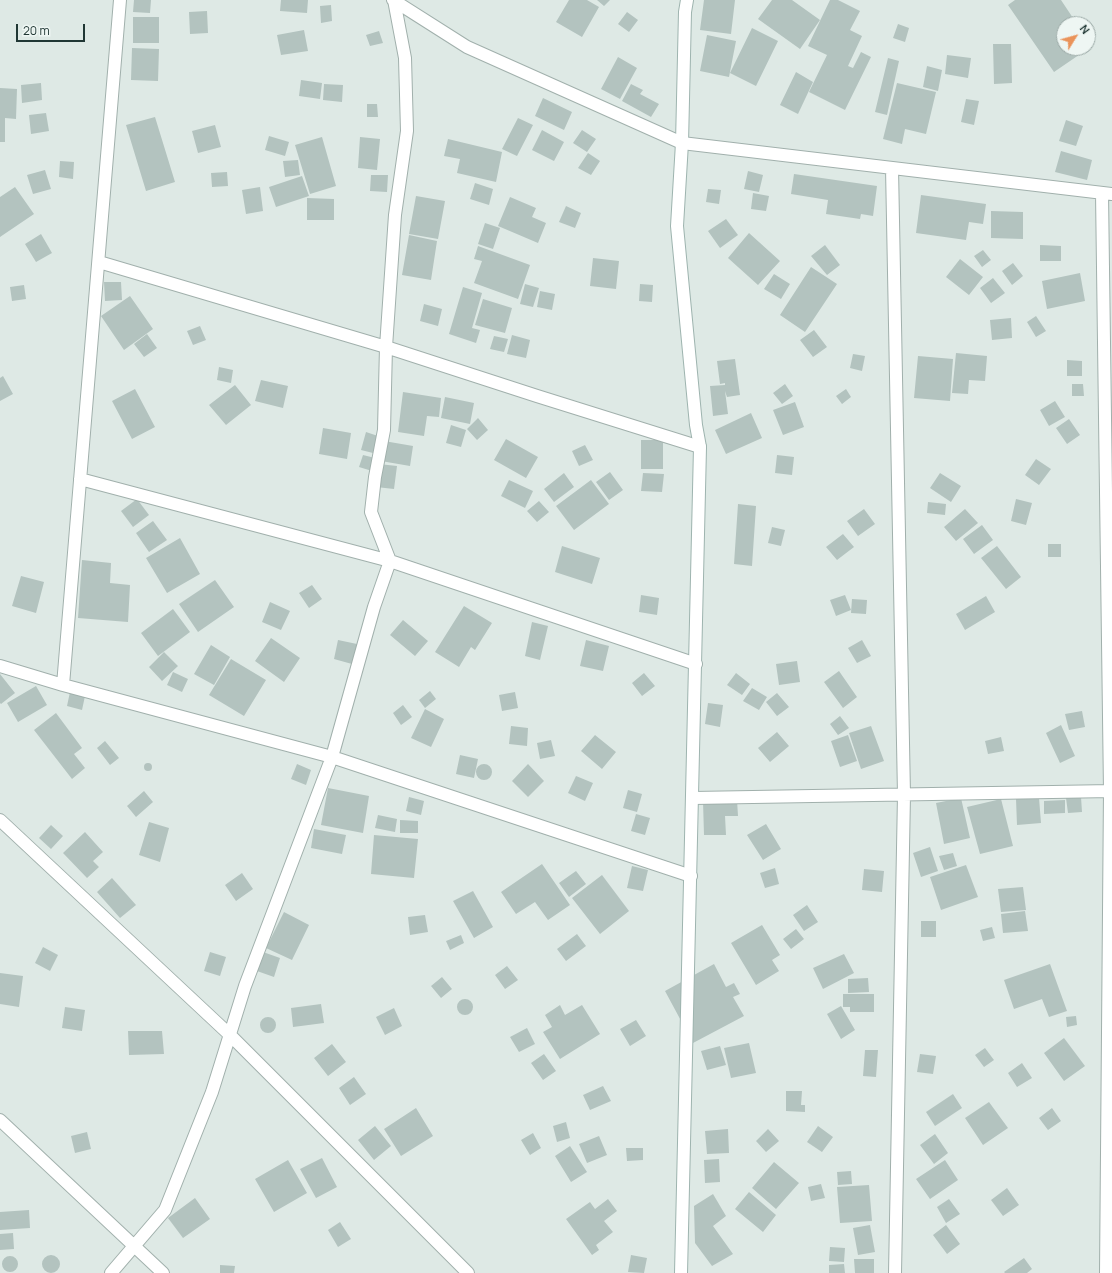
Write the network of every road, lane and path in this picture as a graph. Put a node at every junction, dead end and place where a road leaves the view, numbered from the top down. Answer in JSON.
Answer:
{"nodes":[{"id":1,"x":120,"y":0,"type":"edge"},
{"id":2,"x":393,"y":0,"type":"edge"},
{"id":3,"x":687,"y":0,"type":"edge"},
{"id":4,"x":682,"y":143,"type":"junction"},
{"id":5,"x":892,"y":168,"type":"junction"},
{"id":6,"x":1107,"y":194,"type":"edge"},
{"id":7,"x":99,"y":262,"type":"junction"},
{"id":8,"x":386,"y":347,"type":"junction"},
{"id":9,"x":700,"y":447,"type":"junction"},
{"id":10,"x":80,"y":479,"type":"junction"},
{"id":11,"x":390,"y":561,"type":"junction"},
{"id":12,"x":696,"y":664,"type":"junction"},
{"id":13,"x":0,"y":666,"type":"edge"},
{"id":14,"x":63,"y":685,"type":"junction"},
{"id":15,"x":332,"y":757,"type":"junction"},
{"id":16,"x":1111,"y":791,"type":"edge"},
{"id":17,"x":904,"y":795,"type":"junction"},
{"id":18,"x":692,"y":798,"type":"junction"},
{"id":19,"x":0,"y":820,"type":"edge"},
{"id":20,"x":691,"y":876,"type":"junction"},
{"id":21,"x":230,"y":1036,"type":"junction"},
{"id":22,"x":0,"y":1120,"type":"edge"},
{"id":23,"x":134,"y":1246,"type":"junction"},
{"id":24,"x":111,"y":1273,"type":"edge"},
{"id":25,"x":163,"y":1273,"type":"edge"},
{"id":26,"x":468,"y":1273,"type":"edge"},
{"id":27,"x":681,"y":1273,"type":"edge"},
{"id":28,"x":895,"y":1273,"type":"edge"},
{"id":29,"x":1106,"y":1273,"type":"edge"}],
"edges":[{"from":1,"to":7,"type":"street"},
{"from":2,"to":4,"type":"street"},
{"from":2,"to":8,"type":"street"},
{"from":3,"to":4,"type":"street"},
{"from":4,"to":5,"type":"street"},
{"from":4,"to":9,"type":"street"},
{"from":5,"to":6,"type":"street"},
{"from":5,"to":17,"type":"street"},
{"from":6,"to":16,"type":"street"},
{"from":7,"to":8,"type":"street"},
{"from":7,"to":10,"type":"street"},
{"from":8,"to":9,"type":"street"},
{"from":8,"to":11,"type":"street"},
{"from":9,"to":12,"type":"street"},
{"from":10,"to":11,"type":"street"},
{"from":10,"to":14,"type":"street"},
{"from":11,"to":12,"type":"street"},
{"from":11,"to":15,"type":"street"},
{"from":12,"to":18,"type":"street"},
{"from":13,"to":14,"type":"street"},
{"from":14,"to":15,"type":"street"},
{"from":15,"to":20,"type":"street"},
{"from":15,"to":21,"type":"street"},
{"from":16,"to":17,"type":"street"},
{"from":16,"to":29,"type":"street"},
{"from":17,"to":18,"type":"street"},
{"from":17,"to":28,"type":"street"},
{"from":18,"to":20,"type":"street"},
{"from":19,"to":21,"type":"street"},
{"from":20,"to":27,"type":"street"},
{"from":21,"to":23,"type":"street"},
{"from":21,"to":26,"type":"street"},
{"from":22,"to":23,"type":"street"},
{"from":23,"to":24,"type":"street"},
{"from":23,"to":25,"type":"street"}]}
